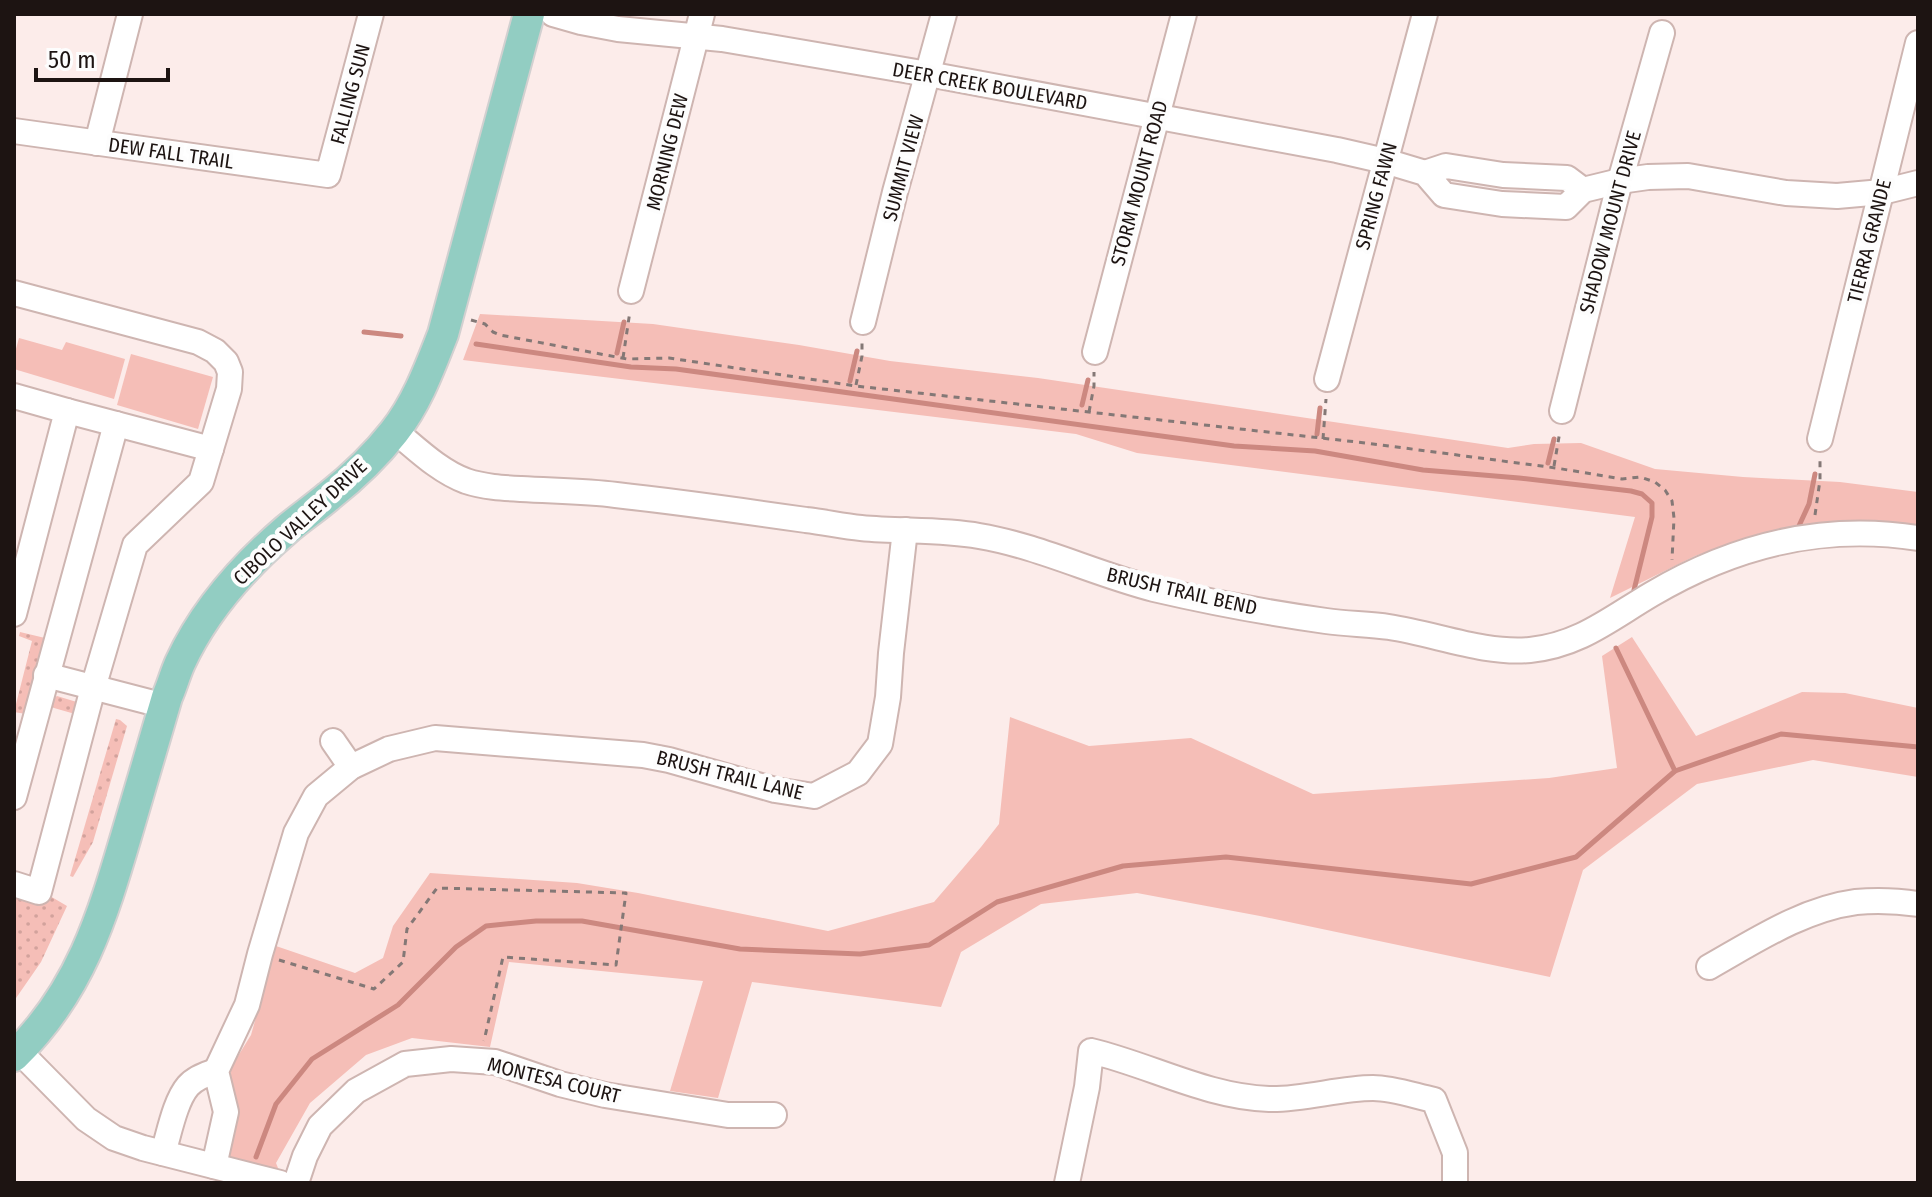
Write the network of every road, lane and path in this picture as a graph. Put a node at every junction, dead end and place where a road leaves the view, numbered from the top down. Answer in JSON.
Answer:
{"nodes":[{"id":1,"x":130,"y":14,"type":"edge"},
{"id":2,"x":371,"y":14,"type":"edge"},
{"id":3,"x":529,"y":14,"type":"edge"},
{"id":4,"x":553,"y":14,"type":"edge"},
{"id":5,"x":944,"y":14,"type":"edge"},
{"id":6,"x":1184,"y":14,"type":"edge"},
{"id":7,"x":1425,"y":14,"type":"edge"},
{"id":8,"x":699,"y":25,"type":"edge"},
{"id":9,"x":1662,"y":33,"type":"dead end"},
{"id":10,"x":1918,"y":43,"type":"edge"},
{"id":11,"x":928,"y":74,"type":"junction"},
{"id":12,"x":1157,"y":116,"type":"junction"},
{"id":13,"x":14,"y":131,"type":"edge"},
{"id":14,"x":97,"y":143,"type":"junction"},
{"id":15,"x":1385,"y":161,"type":"junction"},
{"id":16,"x":328,"y":175,"type":"joint"},
{"id":17,"x":1620,"y":181,"type":"junction"},
{"id":18,"x":1918,"y":183,"type":"edge"},
{"id":19,"x":1882,"y":192,"type":"junction"},
{"id":20,"x":631,"y":291,"type":"joint"},
{"id":21,"x":14,"y":293,"type":"edge"},
{"id":22,"x":448,"y":314,"type":"junction"},
{"id":23,"x":863,"y":322,"type":"joint"},
{"id":24,"x":1095,"y":352,"type":"joint"},
{"id":25,"x":623,"y":358,"type":"junction"},
{"id":26,"x":1327,"y":379,"type":"joint"},
{"id":27,"x":856,"y":386,"type":"junction"},
{"id":28,"x":14,"y":396,"type":"edge"},
{"id":29,"x":67,"y":411,"type":"junction"},
{"id":30,"x":1562,"y":411,"type":"joint"},
{"id":31,"x":1089,"y":412,"type":"junction"},
{"id":32,"x":116,"y":424,"type":"junction"},
{"id":33,"x":395,"y":431,"type":"junction"},
{"id":34,"x":1323,"y":439,"type":"junction"},
{"id":35,"x":1820,"y":439,"type":"joint"},
{"id":36,"x":211,"y":449,"type":"junction"},
{"id":37,"x":1554,"y":467,"type":"junction"},
{"id":38,"x":905,"y":530,"type":"junction"},
{"id":39,"x":1812,"y":535,"type":"junction"},
{"id":40,"x":1918,"y":538,"type":"edge"},
{"id":41,"x":1678,"y":580,"type":"junction"},
{"id":42,"x":14,"y":614,"type":"edge"},
{"id":43,"x":46,"y":675,"type":"junction"},
{"id":44,"x":93,"y":688,"type":"junction"},
{"id":45,"x":165,"y":706,"type":"junction"},
{"id":46,"x":333,"y":741,"type":"dead end"},
{"id":47,"x":351,"y":767,"type":"junction"},
{"id":48,"x":14,"y":797,"type":"edge"},
{"id":49,"x":14,"y":884,"type":"edge"},
{"id":50,"x":1918,"y":904,"type":"edge"},
{"id":51,"x":260,"y":954,"type":"junction"},
{"id":52,"x":1709,"y":967,"type":"dead end"},
{"id":53,"x":16,"y":1051,"type":"edge"},
{"id":54,"x":480,"y":1061,"type":"junction"},
{"id":55,"x":216,"y":1071,"type":"junction"},
{"id":56,"x":774,"y":1115,"type":"dead end"},
{"id":57,"x":163,"y":1153,"type":"junction"},
{"id":58,"x":214,"y":1166,"type":"junction"},
{"id":59,"x":280,"y":1183,"type":"edge"},
{"id":60,"x":296,"y":1183,"type":"edge"},
{"id":61,"x":1067,"y":1183,"type":"edge"},
{"id":62,"x":1455,"y":1183,"type":"edge"}],
"edges":[{"from":1,"to":14,"type":"street"},
{"from":2,"to":16,"type":"street","name":"FALLING SUN"},
{"from":3,"to":22,"type":"main road","name":"CIBOLO VALLEY DRIVE"},
{"from":4,"to":8,"type":"street","name":"DEER CREEK BOULEVARD"},
{"from":5,"to":11,"type":"street","name":"SUMMIT VIEW"},
{"from":6,"to":12,"type":"street","name":"STORM MOUNT ROAD"},
{"from":7,"to":15,"type":"street","name":"SPRING FAWN"},
{"from":8,"to":11,"type":"street","name":"DEER CREEK BOULEVARD"},
{"from":8,"to":20,"type":"street","name":"MORNING DEW"},
{"from":9,"to":17,"type":"street","name":"SHADOW MOUNT DRIVE"},
{"from":10,"to":19,"type":"street","name":"TIERRA GRANDE"},
{"from":11,"to":12,"type":"street","name":"DEER CREEK BOULEVARD"},
{"from":11,"to":23,"type":"street","name":"SUMMIT VIEW"},
{"from":12,"to":15,"type":"street","name":"DEER CREEK BOULEVARD"},
{"from":12,"to":24,"type":"street","name":"STORM MOUNT ROAD"},
{"from":13,"to":14,"type":"street","name":"DEW FALL TRAIL"},
{"from":14,"to":16,"type":"street","name":"DEW FALL TRAIL"},
{"from":15,"to":17,"type":"street","name":"DEER CREEK BOULEVARD"},
{"from":15,"to":26,"type":"street","name":"SPRING FAWN"},
{"from":17,"to":19,"type":"street","name":"DEER CREEK BOULEVARD"},
{"from":17,"to":30,"type":"street","name":"SHADOW MOUNT DRIVE"},
{"from":18,"to":19,"type":"street","name":"DEER CREEK BOULEVARD"},
{"from":19,"to":35,"type":"street","name":"TIERRA GRANDE"},
{"from":20,"to":25,"type":"path"},
{"from":21,"to":36,"type":"street"},
{"from":22,"to":25,"type":"path"},
{"from":22,"to":33,"type":"main road","name":"CIBOLO VALLEY DRIVE"},
{"from":23,"to":27,"type":"path"},
{"from":24,"to":31,"type":"path"},
{"from":25,"to":27,"type":"path"},
{"from":26,"to":34,"type":"path"},
{"from":27,"to":31,"type":"path"},
{"from":28,"to":29,"type":"street"},
{"from":29,"to":32,"type":"street"},
{"from":29,"to":42,"type":"street"},
{"from":30,"to":37,"type":"path"},
{"from":31,"to":34,"type":"path"},
{"from":32,"to":36,"type":"street"},
{"from":32,"to":43,"type":"street"},
{"from":33,"to":38,"type":"street","name":"BRUSH TRAIL BEND"},
{"from":33,"to":45,"type":"main road","name":"CIBOLO VALLEY DRIVE"},
{"from":34,"to":37,"type":"path"},
{"from":35,"to":39,"type":"path"},
{"from":36,"to":44,"type":"street"},
{"from":37,"to":41,"type":"path"},
{"from":38,"to":41,"type":"street","name":"BRUSH TRAIL BEND"},
{"from":38,"to":47,"type":"street","name":"BRUSH TRAIL LANE"},
{"from":39,"to":40,"type":"street","name":"BRUSH TRAIL BEND"},
{"from":39,"to":41,"type":"street","name":"BRUSH TRAIL BEND"},
{"from":43,"to":44,"type":"street"},
{"from":43,"to":48,"type":"street"},
{"from":44,"to":45,"type":"street"},
{"from":44,"to":49,"type":"street"},
{"from":45,"to":53,"type":"main road","name":"CIBOLO VALLEY DRIVE"},
{"from":46,"to":47,"type":"street"},
{"from":47,"to":51,"type":"street","name":"BRUSH TRAIL LANE"},
{"from":50,"to":52,"type":"street"},
{"from":51,"to":54,"type":"path"},
{"from":51,"to":55,"type":"street","name":"BRUSH TRAIL LANE"},
{"from":53,"to":57,"type":"street"},
{"from":54,"to":56,"type":"street","name":"MONTESA COURT"},
{"from":54,"to":60,"type":"street","name":"MONTESA COURT"},
{"from":55,"to":57,"type":"street","name":"BRUSH TRAIL LANE"},
{"from":55,"to":58,"type":"street"},
{"from":57,"to":58,"type":"street"},
{"from":58,"to":59,"type":"street"},
{"from":61,"to":62,"type":"street"}]}
